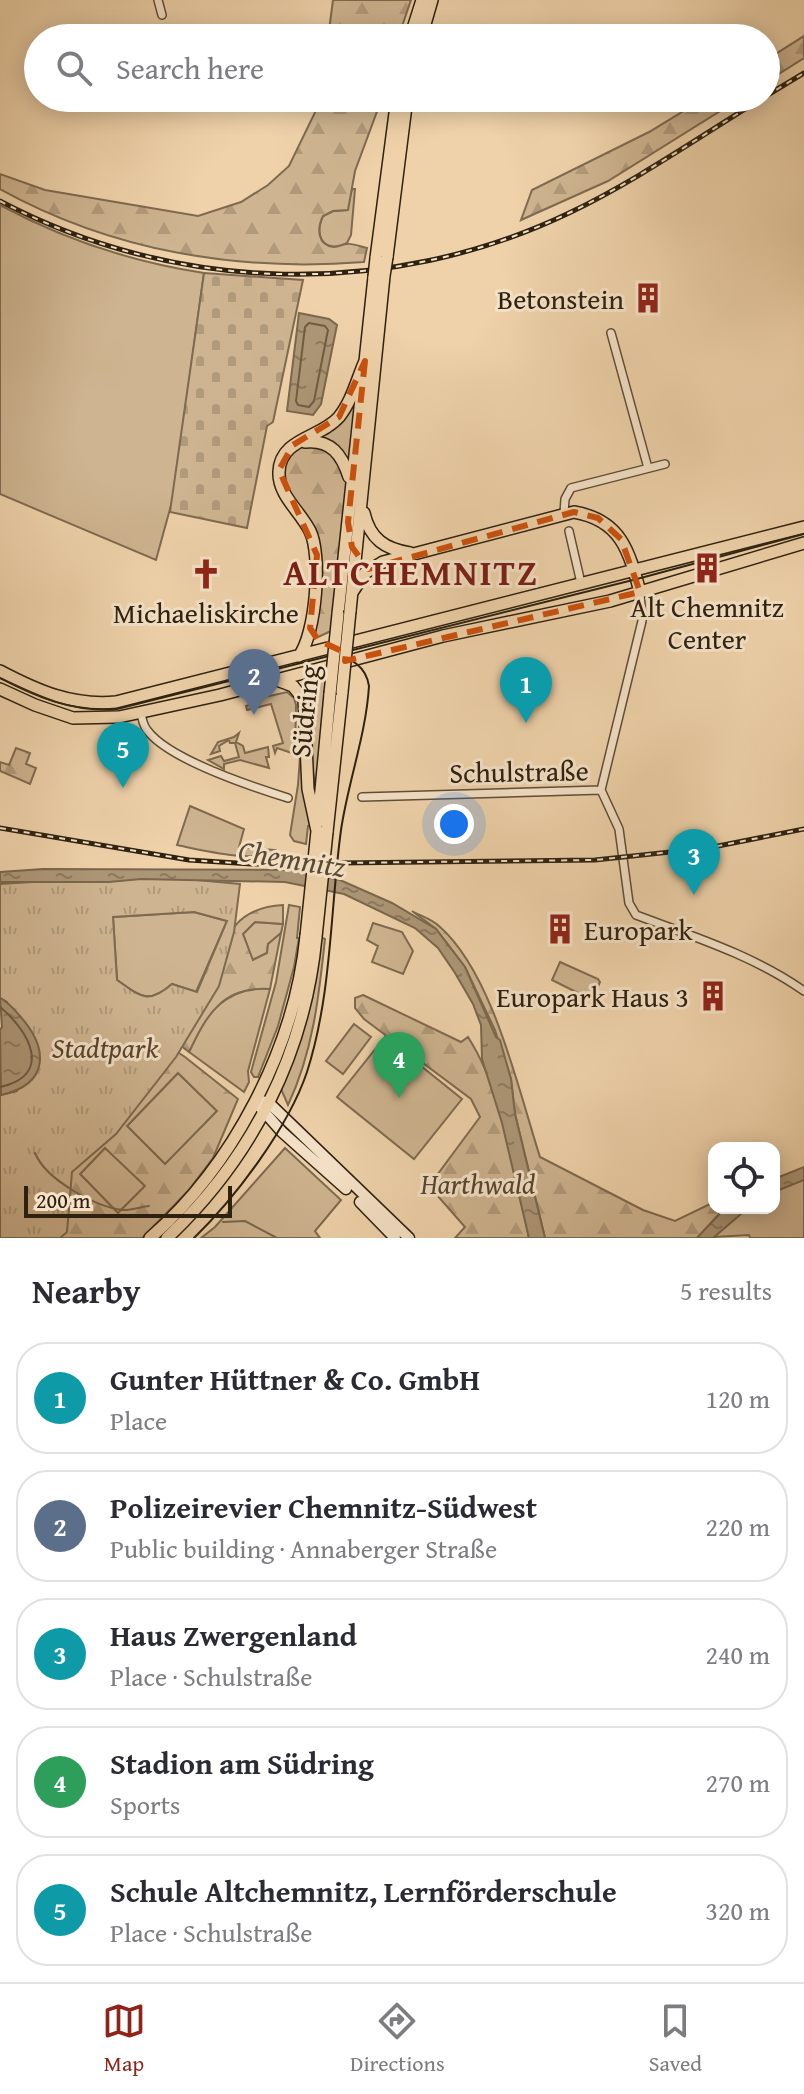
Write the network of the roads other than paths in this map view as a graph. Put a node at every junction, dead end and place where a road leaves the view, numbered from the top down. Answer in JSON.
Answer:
{"nodes":[{"id":1,"x":158,"y":0,"type":"edge"},
{"id":2,"x":422,"y":0,"type":"edge"},
{"id":3,"x":432,"y":0,"type":"edge"},
{"id":4,"x":162,"y":15,"type":"dead end"},
{"id":5,"x":414,"y":24,"type":"edge"},
{"id":6,"x":425,"y":24,"type":"edge"},
{"id":7,"x":396,"y":112,"type":"edge"},
{"id":8,"x":405,"y":112,"type":"edge"},
{"id":9,"x":382,"y":258,"type":"junction"},
{"id":10,"x":379,"y":277,"type":"junction"},
{"id":11,"x":611,"y":333,"type":"dead end"},
{"id":12,"x":365,"y":361,"type":"junction"},
{"id":13,"x":293,"y":445,"type":"junction"},
{"id":14,"x":665,"y":464,"type":"dead end"},
{"id":15,"x":648,"y":468,"type":"junction"},
{"id":16,"x":351,"y":483,"type":"junction"},
{"id":17,"x":362,"y":505,"type":"junction"},
{"id":18,"x":564,"y":513,"type":"junction"},
{"id":19,"x":348,"y":522,"type":"junction"},
{"id":20,"x":804,"y":527,"type":"edge"},
{"id":21,"x":569,"y":531,"type":"dead end"},
{"id":22,"x":804,"y":543,"type":"edge"},
{"id":23,"x":415,"y":553,"type":"junction"},
{"id":24,"x":357,"y":555,"type":"junction"},
{"id":25,"x":383,"y":562,"type":"junction"},
{"id":26,"x":634,"y":569,"type":"junction"},
{"id":27,"x":581,"y":583,"type":"junction"},
{"id":28,"x":353,"y":591,"type":"junction"},
{"id":29,"x":640,"y":592,"type":"junction"},
{"id":30,"x":344,"y":613,"type":"junction"},
{"id":31,"x":310,"y":628,"type":"junction"},
{"id":32,"x":332,"y":647,"type":"junction"},
{"id":33,"x":299,"y":656,"type":"junction"},
{"id":34,"x":0,"y":671,"type":"edge"},
{"id":35,"x":277,"y":680,"type":"junction"},
{"id":36,"x":0,"y":689,"type":"edge"},
{"id":37,"x":141,"y":713,"type":"junction"},
{"id":38,"x":601,"y":790,"type":"junction"},
{"id":39,"x":362,"y":797,"type":"dead end"},
{"id":40,"x":288,"y":798,"type":"dead end"},
{"id":41,"x":322,"y":832,"type":"junction"},
{"id":42,"x":804,"y":991,"type":"edge"},
{"id":43,"x":260,"y":1104,"type":"junction"},
{"id":44,"x":150,"y":1238,"type":"edge"},
{"id":45,"x":167,"y":1238,"type":"edge"},
{"id":46,"x":395,"y":1238,"type":"edge"},
{"id":47,"x":409,"y":1238,"type":"edge"}],
"edges":[{"from":1,"to":4,"type":"street"},
{"from":2,"to":5,"type":"main road"},
{"from":3,"to":6,"type":"main road"},
{"from":7,"to":9,"type":"main road","name":"Südring"},
{"from":8,"to":9,"type":"main road","name":"Südring"},
{"from":9,"to":10,"type":"main road","name":"Südring","bridge":true},
{"from":10,"to":12,"type":"main road","name":"Südring"},
{"from":10,"to":17,"type":"main road","name":"Südring"},
{"from":11,"to":15,"type":"street"},
{"from":12,"to":13,"type":"main road"},
{"from":12,"to":16,"type":"main road","name":"Südring"},
{"from":13,"to":16,"type":"main road"},
{"from":13,"to":31,"type":"main road"},
{"from":14,"to":15,"type":"street"},
{"from":15,"to":18,"type":"street"},
{"from":16,"to":19,"type":"main road","name":"Südring"},
{"from":17,"to":23,"type":"main road"},
{"from":17,"to":24,"type":"main road","name":"Südring"},
{"from":18,"to":23,"type":"main road"},
{"from":18,"to":26,"type":"main road"},
{"from":19,"to":24,"type":"main road"},
{"from":19,"to":30,"type":"main road","name":"Südring"},
{"from":20,"to":26,"type":"main road"},
{"from":21,"to":27,"type":"street"},
{"from":22,"to":29,"type":"main road"},
{"from":23,"to":25,"type":"main road"},
{"from":24,"to":25,"type":"main road"},
{"from":24,"to":28,"type":"main road","name":"Südring"},
{"from":25,"to":28,"type":"main road"},
{"from":26,"to":27,"type":"main road"},
{"from":26,"to":29,"type":"main road"},
{"from":27,"to":32,"type":"main road"},
{"from":28,"to":30,"type":"main road","name":"Südring"},
{"from":29,"to":35,"type":"main road"},
{"from":29,"to":38,"type":"street"},
{"from":30,"to":41,"type":"main road","name":"Südring","bridge":true},
{"from":31,"to":32,"type":"main road"},
{"from":31,"to":33,"type":"main road"},
{"from":32,"to":33,"type":"main road"},
{"from":33,"to":34,"type":"main road"},
{"from":35,"to":37,"type":"main road"},
{"from":35,"to":41,"type":"main road"},
{"from":36,"to":37,"type":"main road"},
{"from":37,"to":40,"type":"street"},
{"from":38,"to":39,"type":"street","name":"Schulstraße"},
{"from":38,"to":42,"type":"street","name":"Schulstraße"},
{"from":41,"to":43,"type":"main road","name":"Südring","bridge":true},
{"from":43,"to":44,"type":"main road","name":"Südring"},
{"from":43,"to":45,"type":"main road","name":"Südring"},
{"from":43,"to":46,"type":"main road"},
{"from":43,"to":47,"type":"main road"}]}
